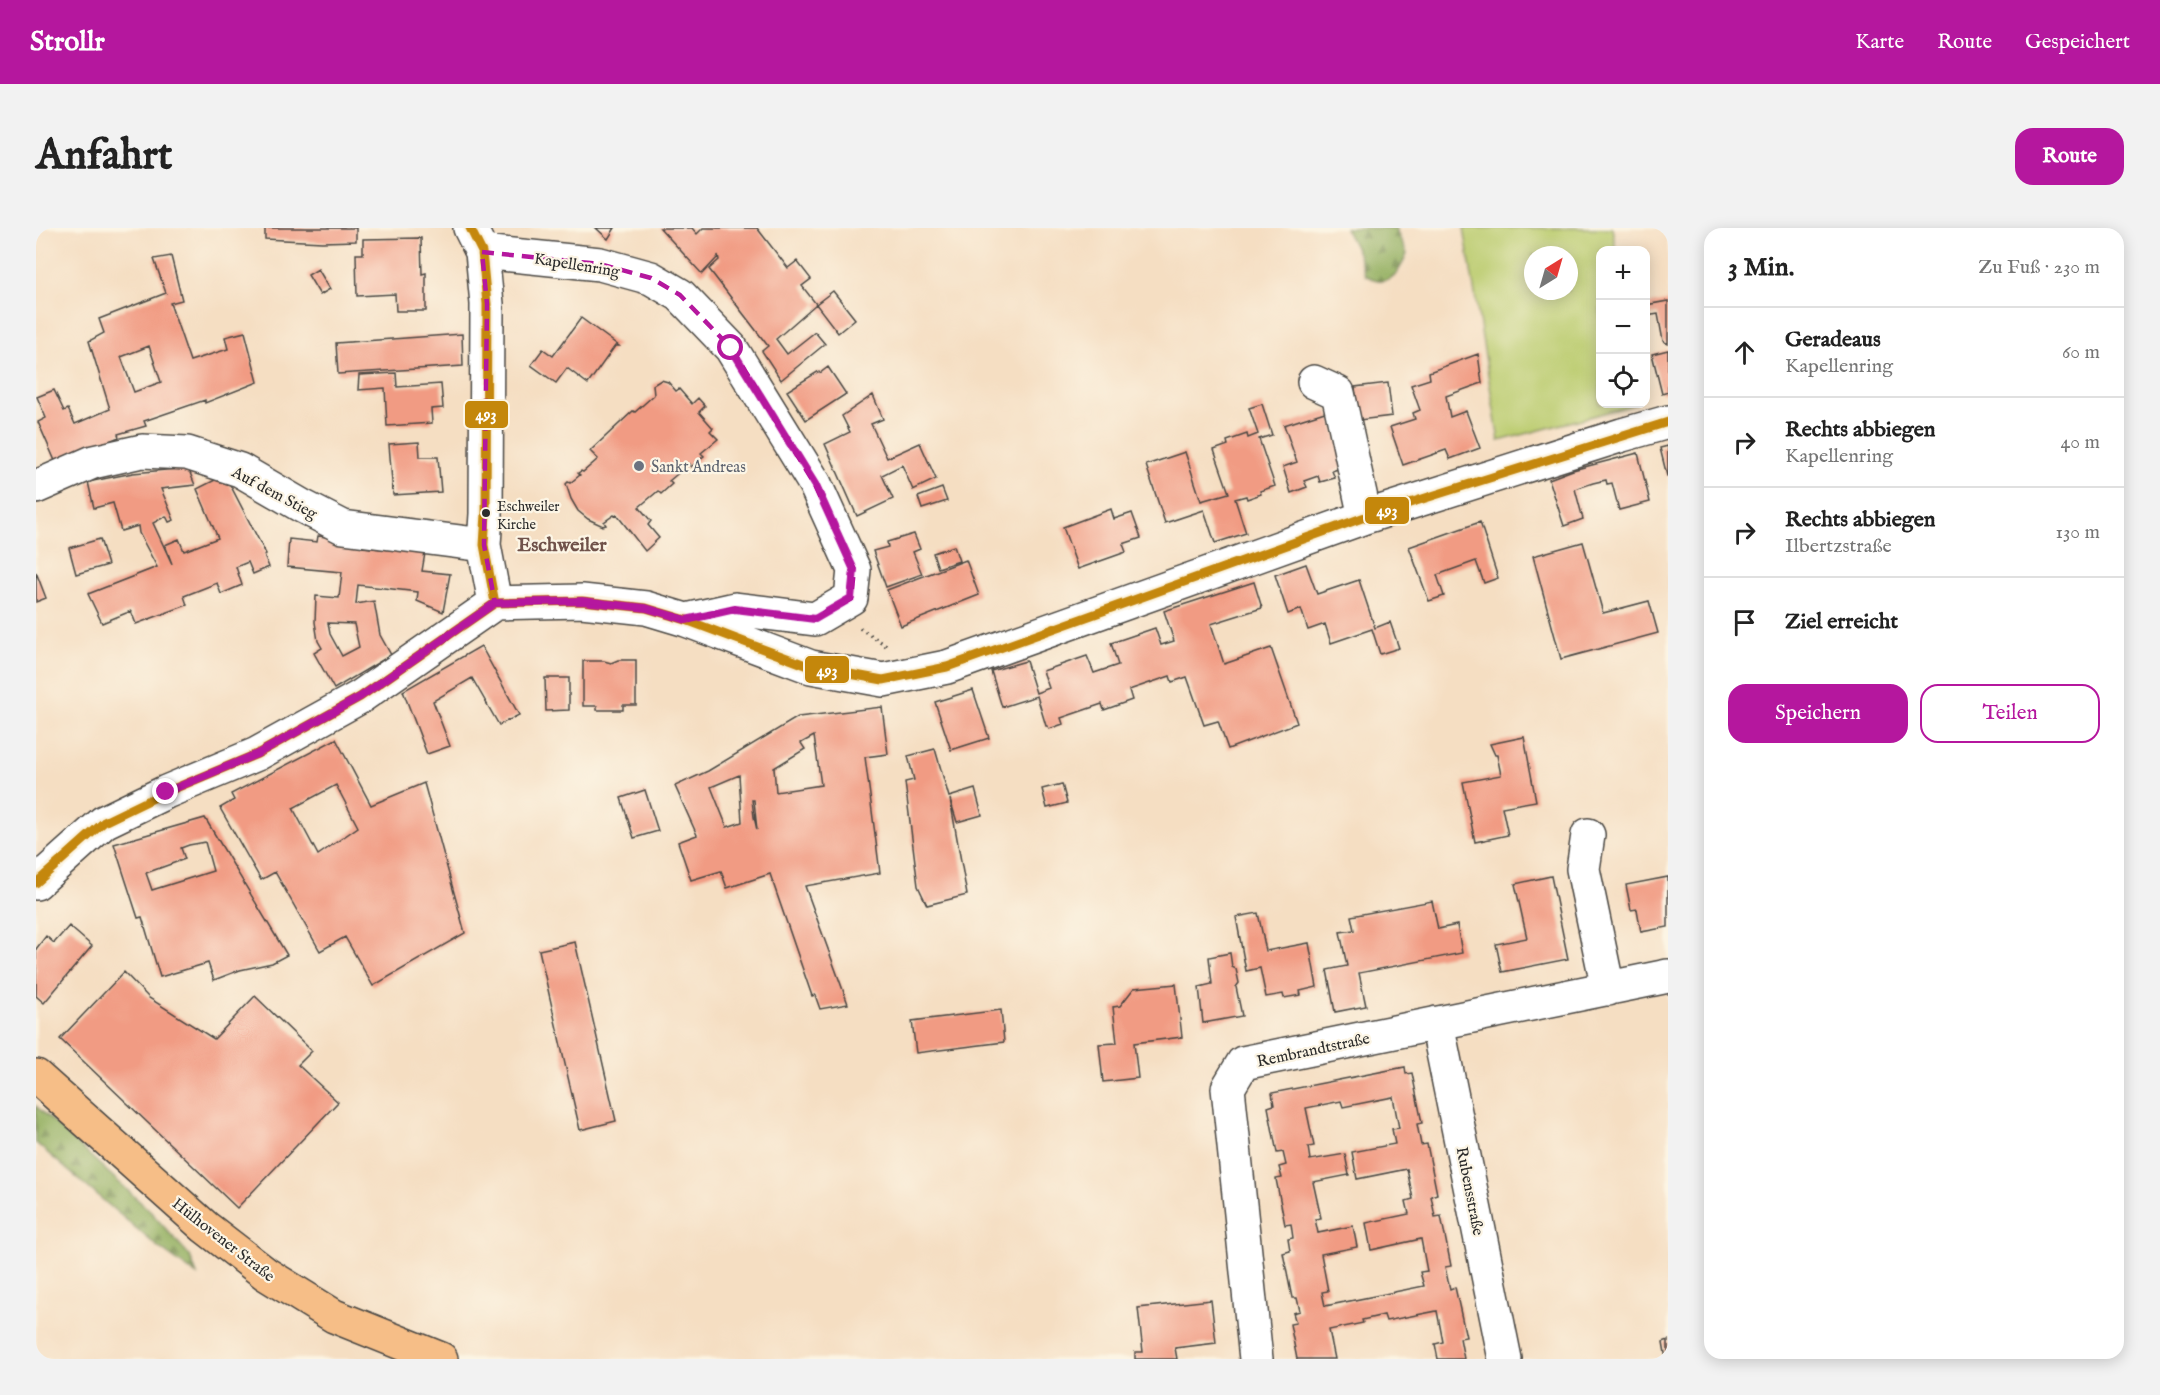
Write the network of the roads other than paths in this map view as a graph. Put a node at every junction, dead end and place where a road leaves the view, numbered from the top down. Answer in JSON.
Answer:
{"nodes":[{"id":1,"x":476,"y":240,"type":"edge"},
{"id":2,"x":1314,"y":382,"type":"dead end"},
{"id":3,"x":1668,"y":423,"type":"edge"},
{"id":4,"x":36,"y":487,"type":"edge"},
{"id":5,"x":1365,"y":518,"type":"junction"},
{"id":6,"x":483,"y":545,"type":"junction"},
{"id":7,"x":495,"y":603,"type":"junction"},
{"id":8,"x":686,"y":620,"type":"junction"},
{"id":9,"x":1588,"y":835,"type":"dead end"},
{"id":10,"x":36,"y":883,"type":"edge"},
{"id":11,"x":1668,"y":976,"type":"edge"},
{"id":12,"x":1608,"y":989,"type":"junction"},
{"id":13,"x":1437,"y":1023,"type":"junction"},
{"id":14,"x":36,"y":1076,"type":"edge"},
{"id":15,"x":441,"y":1359,"type":"edge"},
{"id":16,"x":1256,"y":1359,"type":"edge"},
{"id":17,"x":1505,"y":1359,"type":"edge"}],
"edges":[{"from":1,"to":6,"type":"street","name":"Kapellenring"},
{"from":1,"to":8,"type":"street","name":"Kapellenring"},
{"from":2,"to":5,"type":"street"},
{"from":3,"to":5,"type":"street"},
{"from":4,"to":6,"type":"street","name":"Auf dem Stieg"},
{"from":5,"to":8,"type":"street"},
{"from":6,"to":7,"type":"street","name":"Kapellenring"},
{"from":7,"to":8,"type":"street"},
{"from":7,"to":10,"type":"street"},
{"from":9,"to":12,"type":"street"},
{"from":11,"to":12,"type":"street","name":"Rembrandtstraße"},
{"from":12,"to":13,"type":"street","name":"Rembrandtstraße"},
{"from":13,"to":16,"type":"street","name":"Rembrandtstraße"},
{"from":13,"to":17,"type":"street","name":"Rubensstraße"},
{"from":14,"to":15,"type":"main road","name":"Hülhovener Straße"}]}
